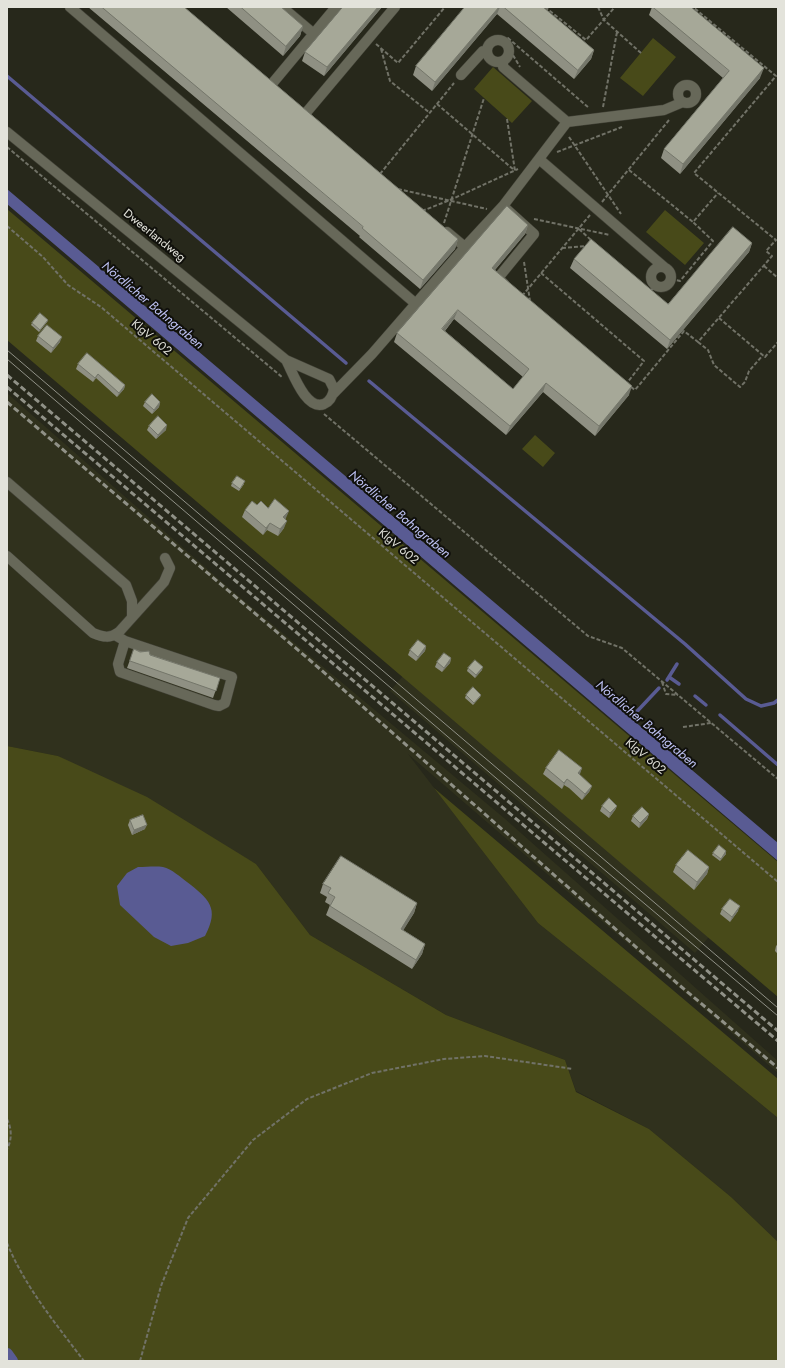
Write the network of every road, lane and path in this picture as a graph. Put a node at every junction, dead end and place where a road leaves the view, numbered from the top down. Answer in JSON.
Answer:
{"nodes":[{"id":1,"x":70,"y":7,"type":"edge"},
{"id":2,"x":282,"y":7,"type":"edge"},
{"id":3,"x":336,"y":7,"type":"edge"},
{"id":4,"x":395,"y":7,"type":"edge"},
{"id":5,"x":445,"y":7,"type":"edge"},
{"id":6,"x":545,"y":7,"type":"edge"},
{"id":7,"x":598,"y":7,"type":"edge"},
{"id":8,"x":615,"y":7,"type":"edge"},
{"id":9,"x":693,"y":7,"type":"edge"},
{"id":10,"x":604,"y":20,"type":"junction"},
{"id":11,"x":618,"y":32,"type":"junction"},
{"id":12,"x":314,"y":34,"type":"junction"},
{"id":13,"x":372,"y":35,"type":"junction"},
{"id":14,"x":502,"y":40,"type":"junction"},
{"id":15,"x":380,"y":48,"type":"junction"},
{"id":16,"x":487,"y":51,"type":"junction"},
{"id":17,"x":641,"y":53,"type":"dead end"},
{"id":18,"x":503,"y":61,"type":"junction"},
{"id":19,"x":461,"y":75,"type":"joint"},
{"id":20,"x":271,"y":85,"type":"edge"},
{"id":21,"x":484,"y":98,"type":"dead end"},
{"id":22,"x":683,"y":102,"type":"dead end"},
{"id":23,"x":437,"y":104,"type":"junction"},
{"id":24,"x":430,"y":113,"type":"junction"},
{"id":25,"x":305,"y":114,"type":"edge"},
{"id":26,"x":601,"y":118,"type":"junction"},
{"id":27,"x":507,"y":119,"type":"dead end"},
{"id":28,"x":565,"y":125,"type":"junction"},
{"id":29,"x":7,"y":132,"type":"edge"},
{"id":30,"x":472,"y":134,"type":"junction"},
{"id":31,"x":7,"y":147,"type":"edge"},
{"id":32,"x":539,"y":159,"type":"junction"},
{"id":33,"x":515,"y":170,"type":"junction"},
{"id":34,"x":629,"y":170,"type":"dead end"},
{"id":35,"x":379,"y":175,"type":"edge"},
{"id":36,"x":517,"y":188,"type":"junction"},
{"id":37,"x":718,"y":193,"type":"junction"},
{"id":38,"x":503,"y":206,"type":"junction"},
{"id":39,"x":625,"y":220,"type":"dead end"},
{"id":40,"x":693,"y":222,"type":"junction"},
{"id":41,"x":7,"y":226,"type":"edge"},
{"id":42,"x":440,"y":226,"type":"joint"},
{"id":43,"x":578,"y":229,"type":"dead end"},
{"id":44,"x":597,"y":245,"type":"edge"},
{"id":45,"x":590,"y":246,"type":"edge"},
{"id":46,"x":465,"y":247,"type":"junction"},
{"id":47,"x":562,"y":248,"type":"dead end"},
{"id":48,"x":522,"y":249,"type":"junction"},
{"id":49,"x":764,"y":266,"type":"dead end"},
{"id":50,"x":664,"y":267,"type":"junction"},
{"id":51,"x":541,"y":273,"type":"dead end"},
{"id":52,"x":778,"y":278,"type":"edge"},
{"id":53,"x":671,"y":279,"type":"junction"},
{"id":54,"x":510,"y":288,"type":"edge"},
{"id":55,"x":416,"y":304,"type":"junction"},
{"id":56,"x":531,"y":306,"type":"edge"},
{"id":57,"x":719,"y":318,"type":"junction"},
{"id":58,"x":698,"y":342,"type":"junction"},
{"id":59,"x":778,"y":342,"type":"edge"},
{"id":60,"x":763,"y":355,"type":"junction"},
{"id":61,"x":286,"y":360,"type":"junction"},
{"id":62,"x":284,"y":379,"type":"dead end"},
{"id":63,"x":333,"y":394,"type":"junction"},
{"id":64,"x":320,"y":410,"type":"junction"},
{"id":65,"x":7,"y":482,"type":"edge"},
{"id":66,"x":7,"y":556,"type":"edge"},
{"id":67,"x":165,"y":558,"type":"dead end"},
{"id":68,"x":132,"y":617,"type":"junction"},
{"id":69,"x":115,"y":635,"type":"junction"},
{"id":70,"x":124,"y":641,"type":"junction"},
{"id":71,"x":662,"y":681,"type":"junction"},
{"id":72,"x":678,"y":695,"type":"junction"},
{"id":73,"x":712,"y":723,"type":"junction"},
{"id":74,"x":683,"y":727,"type":"dead end"},
{"id":75,"x":778,"y":779,"type":"edge"},
{"id":76,"x":778,"y":882,"type":"edge"},
{"id":77,"x":572,"y":1069,"type":"dead end"},
{"id":78,"x":7,"y":1119,"type":"edge"},
{"id":79,"x":7,"y":1149,"type":"edge"},
{"id":80,"x":7,"y":1244,"type":"edge"},
{"id":81,"x":84,"y":1361,"type":"edge"},
{"id":82,"x":140,"y":1361,"type":"edge"}],
"edges":[{"from":1,"to":55,"type":"street"},
{"from":2,"to":12,"type":"street"},
{"from":3,"to":12,"type":"street"},
{"from":4,"to":13,"type":"street"},
{"from":5,"to":15,"type":"path"},
{"from":6,"to":10,"type":"path"},
{"from":7,"to":10,"type":"path"},
{"from":8,"to":10,"type":"path"},
{"from":9,"to":37,"type":"path"},
{"from":10,"to":11,"type":"path"},
{"from":11,"to":17,"type":"path"},
{"from":11,"to":26,"type":"path"},
{"from":12,"to":20,"type":"street"},
{"from":13,"to":15,"type":"path"},
{"from":13,"to":15,"type":"path"},
{"from":13,"to":25,"type":"street"},
{"from":14,"to":16,"type":"street"},
{"from":14,"to":18,"type":"street"},
{"from":14,"to":26,"type":"path"},
{"from":15,"to":24,"type":"path"},
{"from":16,"to":18,"type":"street"},
{"from":16,"to":19,"type":"street"},
{"from":18,"to":28,"type":"street"},
{"from":19,"to":23,"type":"path"},
{"from":21,"to":30,"type":"path"},
{"from":22,"to":26,"type":"street"},
{"from":23,"to":24,"type":"path"},
{"from":23,"to":30,"type":"path"},
{"from":24,"to":35,"type":"path"},
{"from":26,"to":28,"type":"street"},
{"from":27,"to":33,"type":"path"},
{"from":28,"to":32,"type":"street"},
{"from":28,"to":39,"type":"path"},
{"from":29,"to":61,"type":"street","name":"Dweerlandweg"},
{"from":30,"to":33,"type":"path"},
{"from":30,"to":42,"type":"path"},
{"from":31,"to":62,"type":"path"},
{"from":32,"to":36,"type":"street"},
{"from":32,"to":50,"type":"street"},
{"from":33,"to":36,"type":"path"},
{"from":34,"to":40,"type":"path"},
{"from":36,"to":38,"type":"street"},
{"from":37,"to":40,"type":"path"},
{"from":37,"to":57,"type":"path"},
{"from":38,"to":46,"type":"street"},
{"from":38,"to":48,"type":"street"},
{"from":40,"to":53,"type":"path"},
{"from":41,"to":76,"type":"path","name":"KlgV 602"},
{"from":42,"to":46,"type":"street"},
{"from":43,"to":44,"type":"path"},
{"from":45,"to":47,"type":"path"},
{"from":46,"to":55,"type":"street"},
{"from":48,"to":54,"type":"street"},
{"from":48,"to":56,"type":"path"},
{"from":49,"to":52,"type":"path"},
{"from":50,"to":53,"type":"street"},
{"from":50,"to":53,"type":"street"},
{"from":51,"to":58,"type":"path"},
{"from":55,"to":63,"type":"street"},
{"from":57,"to":58,"type":"path"},
{"from":57,"to":60,"type":"path"},
{"from":58,"to":60,"type":"path"},
{"from":59,"to":60,"type":"path"},
{"from":61,"to":63,"type":"street","name":"Dweerlandweg"},
{"from":61,"to":64,"type":"street","name":"Dweerlandweg"},
{"from":63,"to":64,"type":"street"},
{"from":64,"to":71,"type":"path"},
{"from":65,"to":68,"type":"street"},
{"from":66,"to":69,"type":"street"},
{"from":67,"to":68,"type":"street"},
{"from":68,"to":69,"type":"street"},
{"from":69,"to":70,"type":"street"},
{"from":70,"to":70,"type":"street"},
{"from":71,"to":72,"type":"path"},
{"from":71,"to":72,"type":"path"},
{"from":72,"to":73,"type":"path"},
{"from":73,"to":74,"type":"path"},
{"from":73,"to":75,"type":"path"},
{"from":77,"to":82,"type":"path"},
{"from":78,"to":79,"type":"path"},
{"from":80,"to":81,"type":"path"}]}
